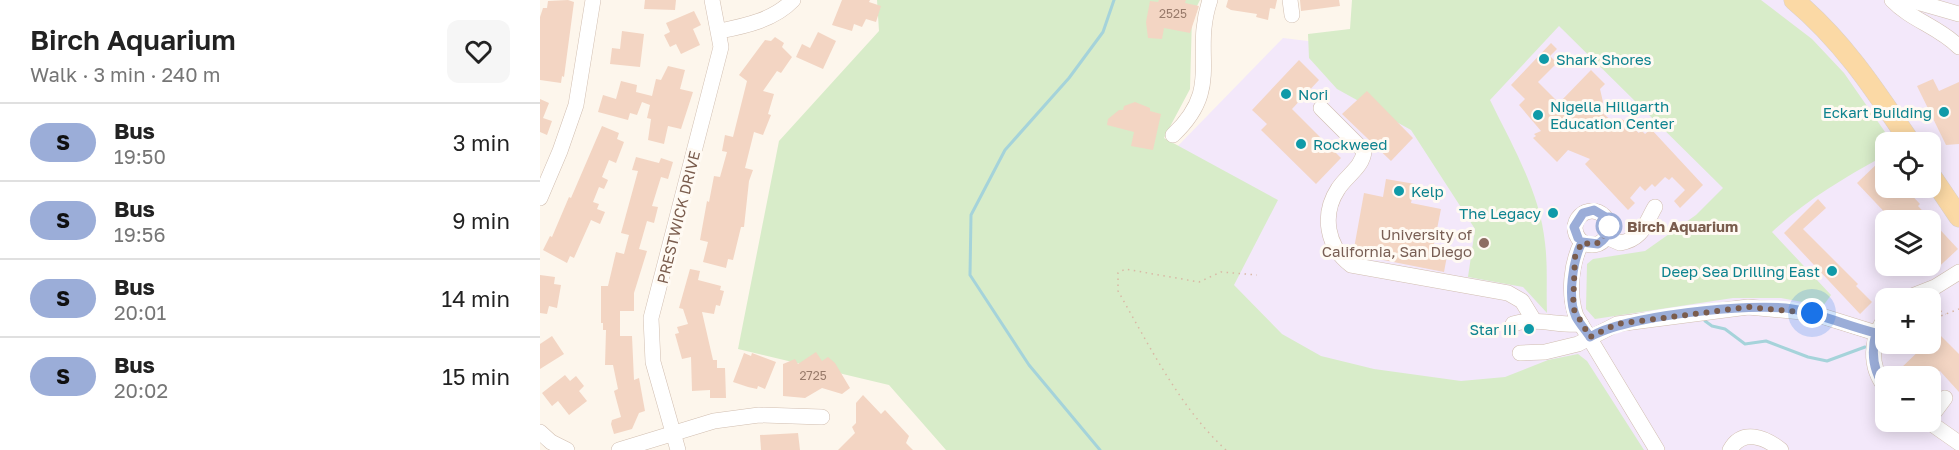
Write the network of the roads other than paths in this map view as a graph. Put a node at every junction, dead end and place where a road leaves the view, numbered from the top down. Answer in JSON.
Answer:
{"nodes":[{"id":1,"x":593,"y":0,"type":"edge"},
{"id":2,"x":712,"y":0,"type":"edge"},
{"id":3,"x":793,"y":0,"type":"edge"},
{"id":4,"x":1210,"y":0,"type":"edge"},
{"id":5,"x":1794,"y":0,"type":"edge"},
{"id":6,"x":1892,"y":0,"type":"edge"},
{"id":7,"x":1910,"y":0,"type":"edge"},
{"id":8,"x":1959,"y":14,"type":"edge"},
{"id":9,"x":720,"y":31,"type":"junction"},
{"id":10,"x":1959,"y":46,"type":"edge"},
{"id":11,"x":1321,"y":108,"type":"dead end"},
{"id":12,"x":1903,"y":132,"type":"edge"},
{"id":13,"x":1173,"y":135,"type":"dead end"},
{"id":14,"x":1941,"y":190,"type":"edge"},
{"id":15,"x":540,"y":198,"type":"edge"},
{"id":16,"x":1655,"y":207,"type":"dead end"},
{"id":17,"x":1959,"y":217,"type":"edge"},
{"id":18,"x":1606,"y":237,"type":"junction"},
{"id":19,"x":1582,"y":242,"type":"junction"},
{"id":20,"x":1959,"y":272,"type":"edge"},
{"id":21,"x":1932,"y":288,"type":"edge"},
{"id":22,"x":1533,"y":319,"type":"junction"},
{"id":23,"x":1513,"y":324,"type":"dead end"},
{"id":24,"x":1581,"y":324,"type":"junction"},
{"id":25,"x":1875,"y":333,"type":"edge"},
{"id":26,"x":1590,"y":337,"type":"junction"},
{"id":27,"x":1875,"y":346,"type":"edge"},
{"id":28,"x":1520,"y":353,"type":"dead end"},
{"id":29,"x":1875,"y":366,"type":"edge"},
{"id":30,"x":1945,"y":398,"type":"dead end"},
{"id":31,"x":1941,"y":404,"type":"edge"},
{"id":32,"x":822,"y":417,"type":"dead end"},
{"id":33,"x":1941,"y":429,"type":"edge"},
{"id":34,"x":540,"y":432,"type":"edge"},
{"id":35,"x":674,"y":434,"type":"junction"},
{"id":36,"x":1959,"y":443,"type":"edge"},
{"id":37,"x":567,"y":450,"type":"edge"},
{"id":38,"x":619,"y":450,"type":"edge"},
{"id":39,"x":678,"y":450,"type":"edge"},
{"id":40,"x":1657,"y":450,"type":"edge"},
{"id":41,"x":1730,"y":450,"type":"edge"},
{"id":42,"x":1781,"y":450,"type":"edge"}],
"edges":[{"from":1,"to":15,"type":"street"},
{"from":2,"to":9,"type":"street","name":"PRESTWICK DRIVE"},
{"from":3,"to":9,"type":"street"},
{"from":4,"to":13,"type":"street"},
{"from":5,"to":12,"type":"main road"},
{"from":6,"to":10,"type":"street"},
{"from":7,"to":8,"type":"street"},
{"from":9,"to":35,"type":"street","name":"PRESTWICK DRIVE"},
{"from":11,"to":22,"type":"street"},
{"from":14,"to":17,"type":"main road"},
{"from":16,"to":18,"type":"street"},
{"from":18,"to":19,"type":"street"},
{"from":18,"to":19,"type":"street"},
{"from":19,"to":24,"type":"street"},
{"from":20,"to":21,"type":"street"},
{"from":22,"to":23,"type":"street"},
{"from":22,"to":24,"type":"street"},
{"from":24,"to":26,"type":"street"},
{"from":25,"to":26,"type":"street"},
{"from":26,"to":28,"type":"street"},
{"from":26,"to":40,"type":"street"},
{"from":27,"to":29,"type":"street"},
{"from":30,"to":31,"type":"street"},
{"from":32,"to":35,"type":"street"},
{"from":33,"to":36,"type":"street"},
{"from":34,"to":37,"type":"street"},
{"from":35,"to":38,"type":"street"},
{"from":35,"to":39,"type":"street","name":"PRESTWICK DRIVE"},
{"from":41,"to":42,"type":"street"}]}
